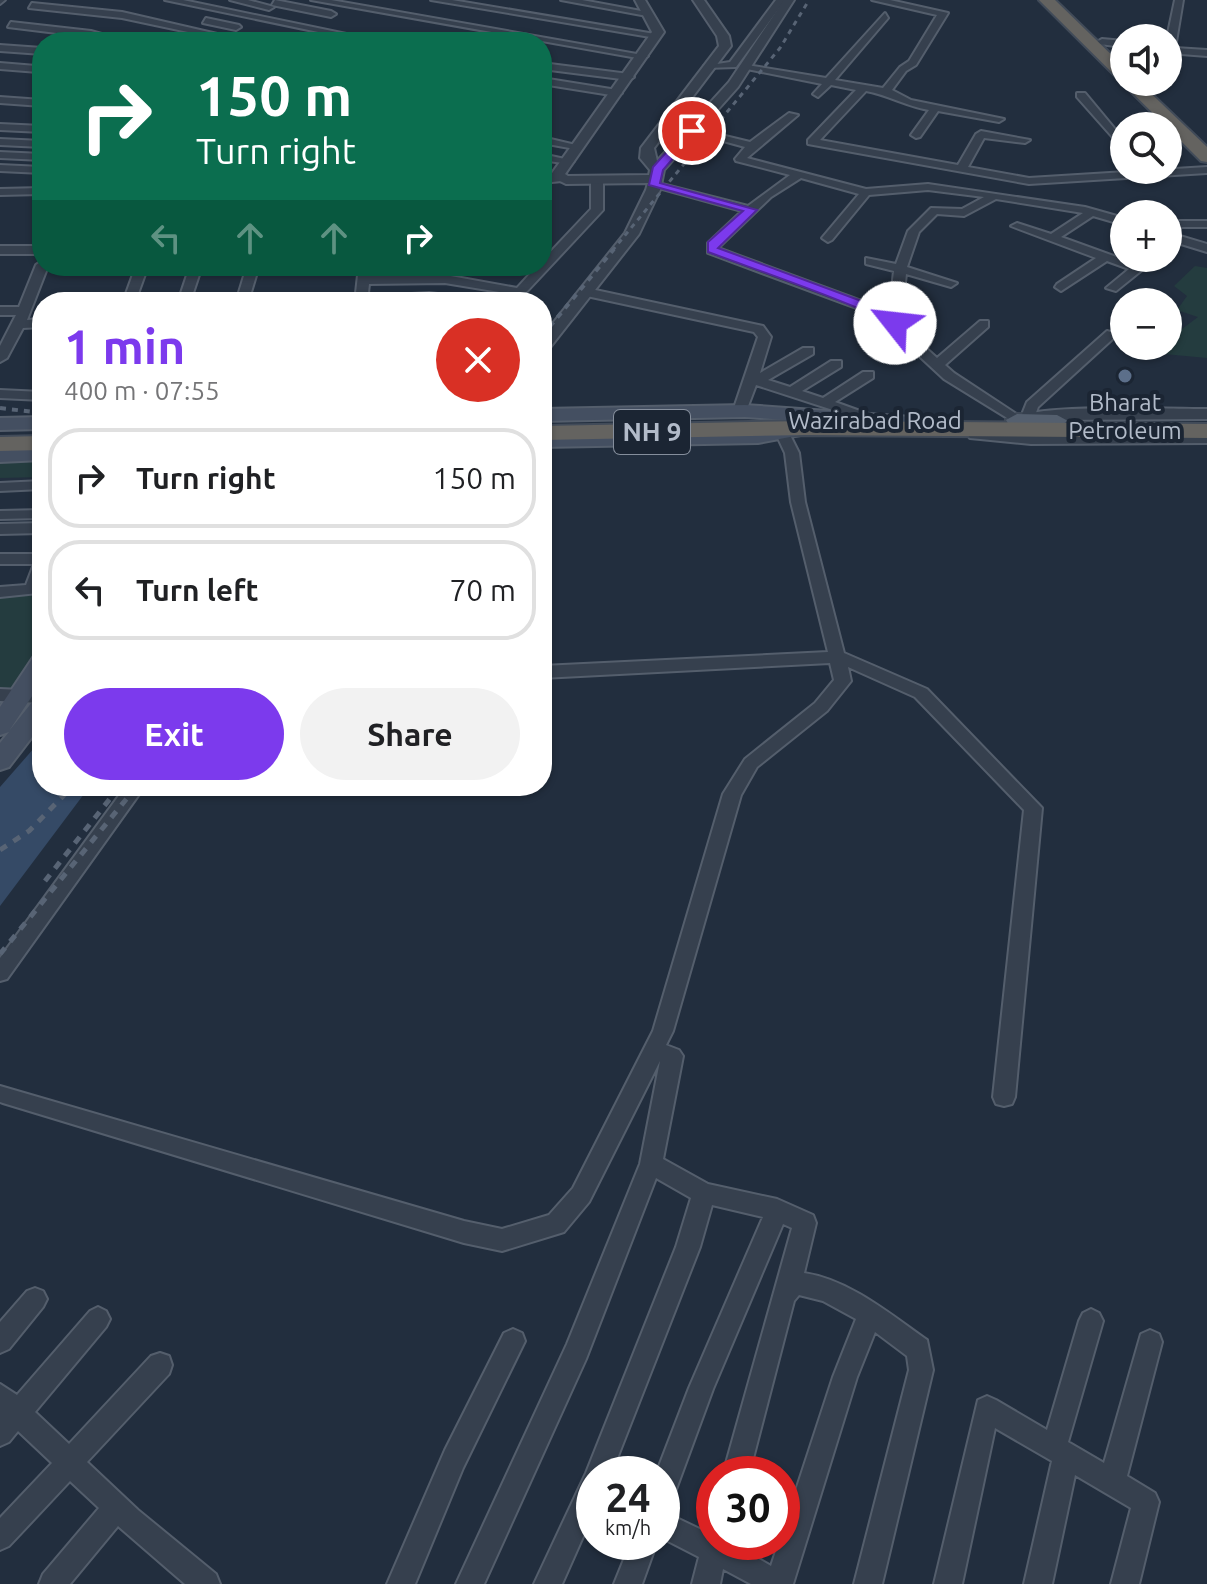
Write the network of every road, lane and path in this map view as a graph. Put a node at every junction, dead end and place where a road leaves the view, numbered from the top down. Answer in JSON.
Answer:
{"nodes":[{"id":1,"x":61,"y":0,"type":"edge"},
{"id":2,"x":169,"y":0,"type":"edge"},
{"id":3,"x":234,"y":0,"type":"edge"},
{"id":4,"x":315,"y":0,"type":"edge"},
{"id":5,"x":377,"y":0,"type":"edge"},
{"id":6,"x":435,"y":0,"type":"edge"},
{"id":7,"x":498,"y":0,"type":"edge"},
{"id":8,"x":565,"y":0,"type":"edge"},
{"id":9,"x":624,"y":0,"type":"edge"},
{"id":10,"x":698,"y":0,"type":"edge"},
{"id":11,"x":766,"y":0,"type":"edge"},
{"id":12,"x":781,"y":0,"type":"edge"},
{"id":13,"x":789,"y":0,"type":"edge"},
{"id":14,"x":876,"y":0,"type":"edge"},
{"id":15,"x":1046,"y":0,"type":"edge"},
{"id":16,"x":1058,"y":0,"type":"edge"},
{"id":17,"x":1179,"y":0,"type":"edge"},
{"id":18,"x":580,"y":1,"type":"edge"},
{"id":19,"x":35,"y":3,"type":"edge"},
{"id":20,"x":275,"y":3,"type":"edge"},
{"id":21,"x":568,"y":12,"type":"junction"},
{"id":22,"x":770,"y":15,"type":"junction"},
{"id":23,"x":21,"y":16,"type":"junction"},
{"id":24,"x":885,"y":16,"type":"dead end"},
{"id":25,"x":252,"y":17,"type":"junction"},
{"id":26,"x":561,"y":20,"type":"junction"},
{"id":27,"x":1174,"y":24,"type":"edge"},
{"id":28,"x":11,"y":25,"type":"junction"},
{"id":29,"x":388,"y":25,"type":"dead end"},
{"id":30,"x":236,"y":27,"type":"junction"},
{"id":31,"x":550,"y":30,"type":"junction"},
{"id":32,"x":646,"y":30,"type":"edge"},
{"id":33,"x":73,"y":32,"type":"edge"},
{"id":34,"x":144,"y":32,"type":"edge"},
{"id":35,"x":189,"y":32,"type":"edge"},
{"id":36,"x":228,"y":32,"type":"edge"},
{"id":37,"x":329,"y":32,"type":"edge"},
{"id":38,"x":479,"y":32,"type":"edge"},
{"id":39,"x":0,"y":36,"type":"edge"},
{"id":40,"x":32,"y":39,"type":"edge"},
{"id":41,"x":552,"y":42,"type":"edge"},
{"id":42,"x":1102,"y":42,"type":"junction"},
{"id":43,"x":1110,"y":43,"type":"edge"},
{"id":44,"x":0,"y":48,"type":"edge"},
{"id":45,"x":32,"y":50,"type":"edge"},
{"id":46,"x":1110,"y":50,"type":"edge"},
{"id":47,"x":1182,"y":51,"type":"edge"},
{"id":48,"x":1207,"y":53,"type":"edge"},
{"id":49,"x":0,"y":57,"type":"edge"},
{"id":50,"x":32,"y":62,"type":"edge"},
{"id":51,"x":1110,"y":62,"type":"edge"},
{"id":52,"x":0,"y":66,"type":"edge"},
{"id":53,"x":709,"y":66,"type":"junction"},
{"id":54,"x":552,"y":67,"type":"edge"},
{"id":55,"x":747,"y":68,"type":"junction"},
{"id":56,"x":32,"y":69,"type":"edge"},
{"id":57,"x":0,"y":76,"type":"edge"},
{"id":58,"x":32,"y":77,"type":"edge"},
{"id":59,"x":629,"y":77,"type":"junction"},
{"id":60,"x":829,"y":82,"type":"junction"},
{"id":61,"x":552,"y":83,"type":"edge"},
{"id":62,"x":0,"y":88,"type":"edge"},
{"id":63,"x":863,"y":88,"type":"junction"},
{"id":64,"x":32,"y":90,"type":"edge"},
{"id":65,"x":885,"y":92,"type":"junction"},
{"id":66,"x":617,"y":93,"type":"junction"},
{"id":67,"x":818,"y":94,"type":"dead end"},
{"id":68,"x":1081,"y":95,"type":"dead end"},
{"id":69,"x":1144,"y":96,"type":"edge"},
{"id":70,"x":1158,"y":96,"type":"edge"},
{"id":71,"x":0,"y":100,"type":"edge"},
{"id":72,"x":32,"y":102,"type":"edge"},
{"id":73,"x":935,"y":108,"type":"junction"},
{"id":74,"x":0,"y":112,"type":"edge"},
{"id":75,"x":32,"y":114,"type":"edge"},
{"id":76,"x":793,"y":115,"type":"dead end"},
{"id":77,"x":999,"y":119,"type":"dead end"},
{"id":78,"x":0,"y":127,"type":"edge"},
{"id":79,"x":32,"y":129,"type":"edge"},
{"id":80,"x":1110,"y":130,"type":"edge"},
{"id":81,"x":692,"y":131,"type":"junction"},
{"id":82,"x":916,"y":135,"type":"dead end"},
{"id":83,"x":1025,"y":140,"type":"dead end"},
{"id":84,"x":0,"y":142,"type":"edge"},
{"id":85,"x":552,"y":142,"type":"edge"},
{"id":86,"x":1207,"y":143,"type":"edge"},
{"id":87,"x":32,"y":144,"type":"edge"},
{"id":88,"x":575,"y":146,"type":"junction"},
{"id":89,"x":752,"y":146,"type":"junction"},
{"id":90,"x":0,"y":155,"type":"edge"},
{"id":91,"x":32,"y":157,"type":"edge"},
{"id":92,"x":1207,"y":157,"type":"edge"},
{"id":93,"x":552,"y":158,"type":"edge"},
{"id":94,"x":569,"y":161,"type":"junction"},
{"id":95,"x":0,"y":168,"type":"edge"},
{"id":96,"x":32,"y":170,"type":"edge"},
{"id":97,"x":961,"y":170,"type":"junction"},
{"id":98,"x":1207,"y":170,"type":"edge"},
{"id":99,"x":1182,"y":171,"type":"edge"},
{"id":100,"x":1110,"y":174,"type":"edge"},
{"id":101,"x":798,"y":175,"type":"junction"},
{"id":102,"x":655,"y":178,"type":"junction"},
{"id":103,"x":552,"y":179,"type":"edge"},
{"id":104,"x":558,"y":179,"type":"junction"},
{"id":105,"x":599,"y":181,"type":"junction"},
{"id":106,"x":32,"y":191,"type":"edge"},
{"id":107,"x":0,"y":192,"type":"edge"},
{"id":108,"x":866,"y":192,"type":"junction"},
{"id":109,"x":996,"y":195,"type":"junction"},
{"id":110,"x":751,"y":210,"type":"junction"},
{"id":111,"x":1092,"y":212,"type":"junction"},
{"id":112,"x":1110,"y":218,"type":"edge"},
{"id":113,"x":1182,"y":224,"type":"edge"},
{"id":114,"x":1207,"y":224,"type":"edge"},
{"id":115,"x":1017,"y":226,"type":"dead end"},
{"id":116,"x":828,"y":238,"type":"dead end"},
{"id":117,"x":1052,"y":238,"type":"junction"},
{"id":118,"x":1182,"y":241,"type":"edge"},
{"id":119,"x":1207,"y":248,"type":"edge"},
{"id":120,"x":0,"y":250,"type":"edge"},
{"id":121,"x":32,"y":250,"type":"edge"},
{"id":122,"x":1105,"y":257,"type":"junction"},
{"id":123,"x":552,"y":258,"type":"edge"},
{"id":124,"x":1110,"y":259,"type":"edge"},
{"id":125,"x":870,"y":261,"type":"dead end"},
{"id":126,"x":901,"y":268,"type":"junction"},
{"id":127,"x":1132,"y":272,"type":"edge"},
{"id":128,"x":38,"y":276,"type":"edge"},
{"id":129,"x":364,"y":276,"type":"edge"},
{"id":130,"x":535,"y":276,"type":"edge"},
{"id":131,"x":364,"y":280,"type":"junction"},
{"id":132,"x":951,"y":283,"type":"dead end"},
{"id":133,"x":1061,"y":287,"type":"dead end"},
{"id":134,"x":1112,"y":288,"type":"dead end"},
{"id":135,"x":362,"y":292,"type":"edge"},
{"id":136,"x":498,"y":292,"type":"edge"},
{"id":137,"x":520,"y":292,"type":"edge"},
{"id":138,"x":586,"y":292,"type":"junction"},
{"id":139,"x":0,"y":311,"type":"edge"},
{"id":140,"x":19,"y":322,"type":"junction"},
{"id":141,"x":32,"y":323,"type":"edge"},
{"id":142,"x":895,"y":323,"type":"junction"},
{"id":143,"x":984,"y":324,"type":"dead end"},
{"id":144,"x":0,"y":331,"type":"edge"},
{"id":145,"x":552,"y":334,"type":"edge"},
{"id":146,"x":1110,"y":336,"type":"edge"},
{"id":147,"x":808,"y":351,"type":"dead end"},
{"id":148,"x":0,"y":358,"type":"edge"},
{"id":149,"x":836,"y":364,"type":"dead end"},
{"id":150,"x":937,"y":365,"type":"junction"},
{"id":151,"x":868,"y":375,"type":"dead end"},
{"id":152,"x":754,"y":380,"type":"junction"},
{"id":153,"x":791,"y":392,"type":"junction"},
{"id":154,"x":0,"y":394,"type":"edge"},
{"id":155,"x":32,"y":396,"type":"edge"},
{"id":156,"x":824,"y":403,"type":"junction"},
{"id":157,"x":1207,"y":414,"type":"edge"},
{"id":158,"x":552,"y":415,"type":"edge"},
{"id":159,"x":882,"y":421,"type":"junction"},
{"id":160,"x":1057,"y":421,"type":"joint"},
{"id":161,"x":1207,"y":421,"type":"edge"},
{"id":162,"x":32,"y":423,"type":"edge"},
{"id":163,"x":552,"y":423,"type":"edge"},
{"id":164,"x":912,"y":423,"type":"junction"},
{"id":165,"x":1021,"y":423,"type":"junction"},
{"id":166,"x":0,"y":424,"type":"edge"},
{"id":167,"x":770,"y":425,"type":"junction"},
{"id":168,"x":1207,"y":431,"type":"edge"},
{"id":169,"x":32,"y":432,"type":"edge"},
{"id":170,"x":955,"y":432,"type":"junction"},
{"id":171,"x":0,"y":433,"type":"edge"},
{"id":172,"x":552,"y":433,"type":"edge"},
{"id":173,"x":1207,"y":438,"type":"edge"},
{"id":174,"x":552,"y":440,"type":"edge"},
{"id":175,"x":32,"y":443,"type":"edge"},
{"id":176,"x":0,"y":444,"type":"edge"},
{"id":177,"x":32,"y":454,"type":"edge"},
{"id":178,"x":0,"y":456,"type":"edge"},
{"id":179,"x":32,"y":485,"type":"edge"},
{"id":180,"x":0,"y":487,"type":"edge"},
{"id":181,"x":32,"y":514,"type":"edge"},
{"id":182,"x":0,"y":515,"type":"edge"},
{"id":183,"x":32,"y":528,"type":"edge"},
{"id":184,"x":0,"y":529,"type":"edge"},
{"id":185,"x":0,"y":559,"type":"edge"},
{"id":186,"x":32,"y":560,"type":"edge"},
{"id":187,"x":32,"y":589,"type":"edge"},
{"id":188,"x":0,"y":592,"type":"edge"},
{"id":189,"x":839,"y":657,"type":"junction"},
{"id":190,"x":552,"y":671,"type":"edge"},
{"id":191,"x":26,"y":698,"type":"edge"},
{"id":192,"x":0,"y":726,"type":"edge"},
{"id":193,"x":0,"y":761,"type":"edge"},
{"id":194,"x":129,"y":796,"type":"edge"},
{"id":195,"x":0,"y":973,"type":"edge"},
{"id":196,"x":653,"y":1050,"type":"junction"},
{"id":197,"x":3,"y":1094,"type":"dead end"},
{"id":198,"x":1004,"y":1097,"type":"dead end"},
{"id":199,"x":651,"y":1164,"type":"junction"},
{"id":200,"x":704,"y":1193,"type":"junction"},
{"id":201,"x":777,"y":1210,"type":"junction"},
{"id":202,"x":788,"y":1288,"type":"junction"},
{"id":203,"x":35,"y":1299,"type":"dead end"},
{"id":204,"x":869,"y":1315,"type":"junction"},
{"id":205,"x":98,"y":1319,"type":"dead end"},
{"id":206,"x":1091,"y":1321,"type":"dead end"},
{"id":207,"x":0,"y":1341,"type":"edge"},
{"id":208,"x":513,"y":1341,"type":"dead end"},
{"id":209,"x":1150,"y":1342,"type":"dead end"},
{"id":210,"x":160,"y":1365,"type":"dead end"},
{"id":211,"x":9,"y":1405,"type":"edge"},
{"id":212,"x":0,"y":1433,"type":"edge"},
{"id":213,"x":1060,"y":1451,"type":"junction"},
{"id":214,"x":605,"y":1456,"type":"edge"},
{"id":215,"x":676,"y":1456,"type":"edge"},
{"id":216,"x":741,"y":1456,"type":"edge"},
{"id":217,"x":69,"y":1461,"type":"junction"},
{"id":218,"x":1112,"y":1482,"type":"junction"},
{"id":219,"x":117,"y":1507,"type":"junction"},
{"id":220,"x":576,"y":1522,"type":"edge"},
{"id":221,"x":0,"y":1537,"type":"edge"},
{"id":222,"x":637,"y":1560,"type":"edge"},
{"id":223,"x":712,"y":1560,"type":"edge"},
{"id":224,"x":739,"y":1560,"type":"edge"},
{"id":225,"x":62,"y":1581,"type":"edge"},
{"id":226,"x":206,"y":1584,"type":"edge"},
{"id":227,"x":401,"y":1584,"type":"edge"},
{"id":228,"x":470,"y":1584,"type":"edge"},
{"id":229,"x":548,"y":1584,"type":"edge"},
{"id":230,"x":628,"y":1584,"type":"edge"},
{"id":231,"x":706,"y":1584,"type":"edge"},
{"id":232,"x":779,"y":1584,"type":"edge"},
{"id":233,"x":868,"y":1584,"type":"edge"},
{"id":234,"x":948,"y":1584,"type":"edge"},
{"id":235,"x":1038,"y":1584,"type":"edge"},
{"id":236,"x":1125,"y":1584,"type":"edge"}],
"edges":[{"from":1,"to":30,"type":"street"},
{"from":2,"to":25,"type":"street"},
{"from":3,"to":20,"type":"street"},
{"from":4,"to":38,"type":"street"},
{"from":5,"to":31,"type":"street"},
{"from":6,"to":26,"type":"street"},
{"from":7,"to":21,"type":"street"},
{"from":8,"to":18,"type":"street"},
{"from":9,"to":32,"type":"street"},
{"from":10,"to":53,"type":"street"},
{"from":11,"to":22,"type":"street"},
{"from":12,"to":22,"type":"street"},
{"from":13,"to":55,"type":"street"},
{"from":14,"to":65,"type":"street"},
{"from":15,"to":51,"type":"highway"},
{"from":16,"to":42,"type":"highway"},
{"from":17,"to":27,"type":"street"},
{"from":18,"to":21,"type":"street"},
{"from":18,"to":32,"type":"street"},
{"from":19,"to":23,"type":"street"},
{"from":19,"to":35,"type":"street"},
{"from":20,"to":25,"type":"street"},
{"from":20,"to":29,"type":"street"},
{"from":21,"to":26,"type":"street"},
{"from":21,"to":32,"type":"street"},
{"from":22,"to":53,"type":"street"},
{"from":23,"to":28,"type":"street"},
{"from":23,"to":34,"type":"street"},
{"from":24,"to":60,"type":"street"},
{"from":25,"to":30,"type":"street"},
{"from":25,"to":37,"type":"street"},
{"from":26,"to":31,"type":"street"},
{"from":26,"to":32,"type":"street"},
{"from":28,"to":33,"type":"street"},
{"from":28,"to":39,"type":"street"},
{"from":30,"to":36,"type":"street"},
{"from":31,"to":32,"type":"street"},
{"from":32,"to":41,"type":"street"},
{"from":32,"to":59,"type":"street"},
{"from":39,"to":40,"type":"street"},
{"from":42,"to":43,"type":"street"},
{"from":42,"to":46,"type":"highway"},
{"from":44,"to":45,"type":"street"},
{"from":47,"to":48,"type":"street"},
{"from":49,"to":50,"type":"street"},
{"from":52,"to":56,"type":"street"},
{"from":53,"to":102,"type":"street"},
{"from":54,"to":59,"type":"street"},
{"from":55,"to":60,"type":"street"},
{"from":55,"to":81,"type":"street"},
{"from":57,"to":58,"type":"street"},
{"from":59,"to":66,"type":"street"},
{"from":60,"to":63,"type":"street"},
{"from":60,"to":67,"type":"street"},
{"from":61,"to":66,"type":"street"},
{"from":62,"to":64,"type":"street"},
{"from":63,"to":65,"type":"street"},
{"from":63,"to":97,"type":"street"},
{"from":65,"to":73,"type":"street"},
{"from":66,"to":88,"type":"street"},
{"from":68,"to":80,"type":"street"},
{"from":69,"to":92,"type":"highway"},
{"from":70,"to":86,"type":"highway"},
{"from":71,"to":72,"type":"street"},
{"from":73,"to":77,"type":"street"},
{"from":73,"to":82,"type":"street"},
{"from":74,"to":75,"type":"street"},
{"from":76,"to":89,"type":"street"},
{"from":78,"to":79,"type":"street"},
{"from":81,"to":89,"type":"street"},
{"from":81,"to":102,"type":"street"},
{"from":83,"to":97,"type":"street"},
{"from":84,"to":87,"type":"street"},
{"from":85,"to":88,"type":"street"},
{"from":88,"to":94,"type":"street"},
{"from":89,"to":101,"type":"street"},
{"from":90,"to":91,"type":"street"},
{"from":93,"to":94,"type":"street"},
{"from":94,"to":104,"type":"street"},
{"from":95,"to":96,"type":"street"},
{"from":97,"to":100,"type":"street"},
{"from":98,"to":99,"type":"street"},
{"from":101,"to":108,"type":"street"},
{"from":101,"to":110,"type":"street"},
{"from":102,"to":105,"type":"street"},
{"from":102,"to":110,"type":"street"},
{"from":102,"to":138,"type":"street"},
{"from":103,"to":104,"type":"street"},
{"from":104,"to":105,"type":"street"},
{"from":105,"to":123,"type":"street"},
{"from":106,"to":107,"type":"street"},
{"from":108,"to":109,"type":"street"},
{"from":108,"to":116,"type":"street"},
{"from":109,"to":111,"type":"street"},
{"from":109,"to":126,"type":"street"},
{"from":110,"to":142,"type":"street"},
{"from":111,"to":112,"type":"street"},
{"from":111,"to":117,"type":"street"},
{"from":113,"to":114,"type":"street"},
{"from":115,"to":117,"type":"street"},
{"from":117,"to":122,"type":"street"},
{"from":118,"to":119,"type":"street"},
{"from":120,"to":121,"type":"street"},
{"from":122,"to":124,"type":"street"},
{"from":122,"to":133,"type":"street"},
{"from":125,"to":126,"type":"street"},
{"from":126,"to":132,"type":"street"},
{"from":126,"to":142,"type":"street"},
{"from":127,"to":134,"type":"street"},
{"from":128,"to":140,"type":"street"},
{"from":129,"to":131,"type":"street"},
{"from":130,"to":137,"type":"street"},
{"from":131,"to":135,"type":"street"},
{"from":131,"to":136,"type":"street"},
{"from":138,"to":145,"type":"street"},
{"from":138,"to":152,"type":"street"},
{"from":139,"to":140,"type":"street"},
{"from":140,"to":141,"type":"street"},
{"from":140,"to":144,"type":"street"},
{"from":140,"to":148,"type":"street"},
{"from":142,"to":150,"type":"street"},
{"from":143,"to":150,"type":"street"},
{"from":146,"to":165,"type":"street"},
{"from":147,"to":152,"type":"street"},
{"from":149,"to":153,"type":"street"},
{"from":150,"to":165,"type":"street"},
{"from":151,"to":156,"type":"street"},
{"from":152,"to":153,"type":"street"},
{"from":152,"to":167,"type":"street"},
{"from":153,"to":156,"type":"street"},
{"from":154,"to":155,"type":"street"},
{"from":156,"to":159,"type":"street"},
{"from":157,"to":165,"type":"street","name":"Wazirabad Road"},
{"from":158,"to":167,"type":"main road"},
{"from":159,"to":164,"type":"main road"},
{"from":159,"to":167,"type":"main road"},
{"from":160,"to":161,"type":"highway","number":"NH 9"},
{"from":160,"to":165,"type":"main road","number":"NH 9"},
{"from":162,"to":166,"type":"main road"},
{"from":163,"to":167,"type":"highway","name":"Wazirabad Road","number":"NH 9"},
{"from":164,"to":165,"type":"highway","name":"Wazirabad Road","number":"NH 9"},
{"from":164,"to":167,"type":"highway","name":"Wazirabad Road","number":"NH 9"},
{"from":165,"to":168,"type":"highway","number":"NH 9"},
{"from":165,"to":170,"type":"highway","number":"NH 9"},
{"from":167,"to":170,"type":"highway","name":"Wazirabad Road","number":"NH 9"},
{"from":167,"to":172,"type":"highway","name":"Wazirabad Road","number":"NH 9"},
{"from":167,"to":174,"type":"main road"},
{"from":167,"to":189,"type":"street"},
{"from":169,"to":171,"type":"highway"},
{"from":170,"to":173,"type":"street","name":"Wazirabad Road"},
{"from":175,"to":176,"type":"highway"},
{"from":177,"to":178,"type":"main road"},
{"from":179,"to":180,"type":"street"},
{"from":181,"to":182,"type":"street"},
{"from":183,"to":184,"type":"street"},
{"from":185,"to":186,"type":"street"},
{"from":187,"to":188,"type":"street"},
{"from":189,"to":190,"type":"street"},
{"from":189,"to":196,"type":"street"},
{"from":189,"to":198,"type":"street"},
{"from":191,"to":192,"type":"main road"},
{"from":191,"to":193,"type":"main road"},
{"from":194,"to":195,"type":"street"},
{"from":196,"to":197,"type":"street"},
{"from":196,"to":199,"type":"street"},
{"from":199,"to":200,"type":"street"},
{"from":199,"to":228,"type":"street"},
{"from":200,"to":201,"type":"street"},
{"from":200,"to":214,"type":"street"},
{"from":201,"to":202,"type":"street"},
{"from":201,"to":215,"type":"street"},
{"from":202,"to":204,"type":"street"},
{"from":202,"to":216,"type":"street"},
{"from":203,"to":207,"type":"street"},
{"from":204,"to":232,"type":"street"},
{"from":204,"to":233,"type":"street"},
{"from":205,"to":211,"type":"street"},
{"from":206,"to":213,"type":"street"},
{"from":208,"to":227,"type":"street"},
{"from":209,"to":218,"type":"street"},
{"from":210,"to":217,"type":"street"},
{"from":211,"to":212,"type":"street"},
{"from":211,"to":217,"type":"street"},
{"from":213,"to":218,"type":"street"},
{"from":213,"to":234,"type":"street"},
{"from":213,"to":235,"type":"street"},
{"from":217,"to":219,"type":"street"},
{"from":217,"to":221,"type":"street"},
{"from":218,"to":236,"type":"street"},
{"from":219,"to":225,"type":"street"},
{"from":219,"to":226,"type":"street"},
{"from":220,"to":229,"type":"street"},
{"from":222,"to":230,"type":"street"},
{"from":223,"to":231,"type":"street"},
{"from":224,"to":232,"type":"street"}]}
